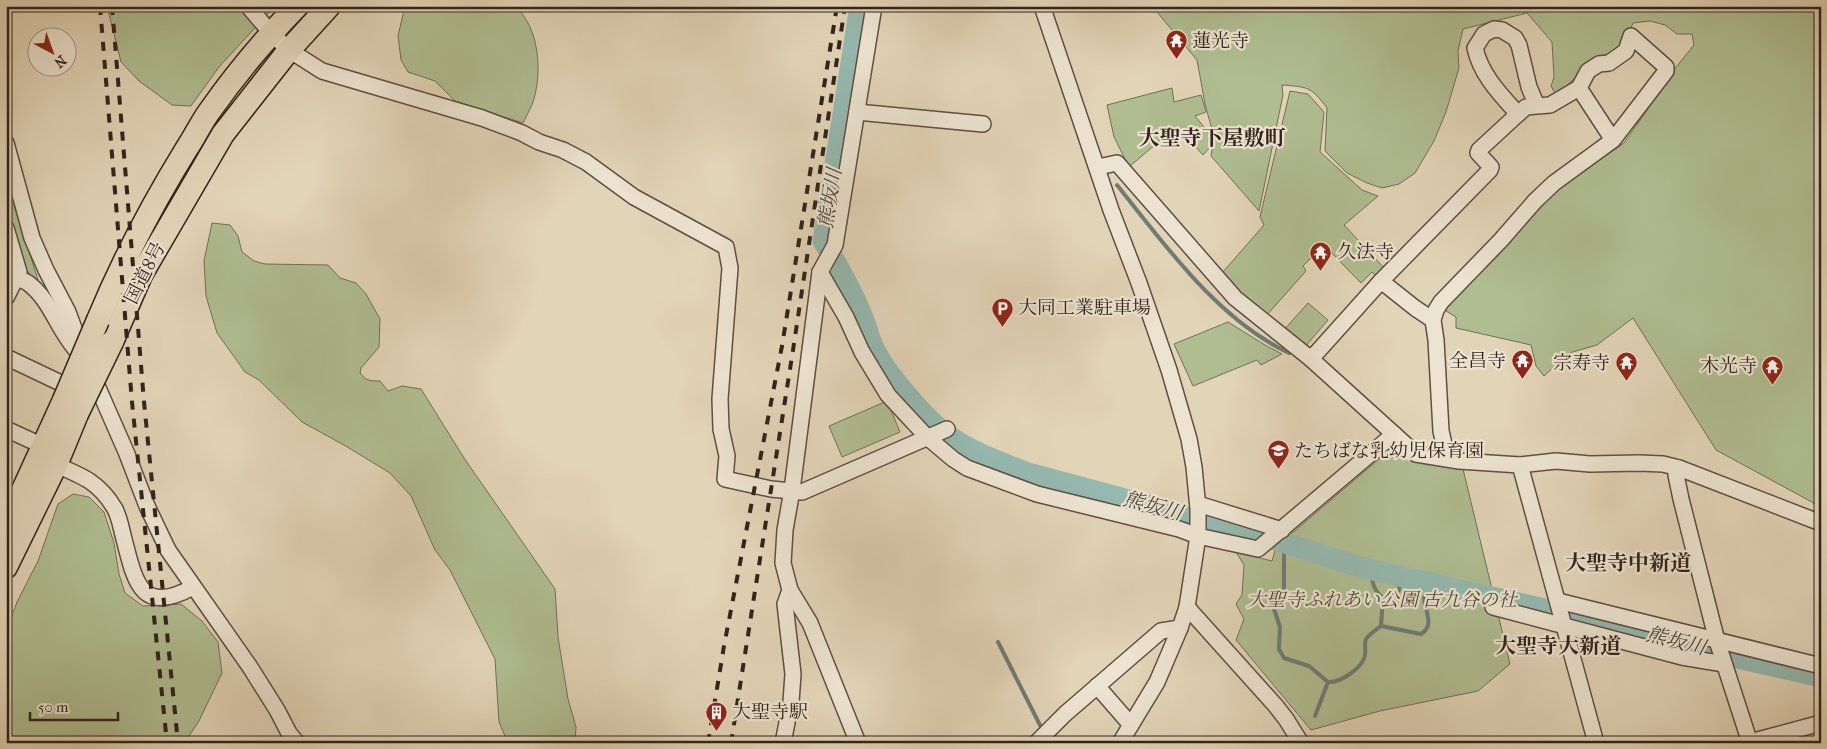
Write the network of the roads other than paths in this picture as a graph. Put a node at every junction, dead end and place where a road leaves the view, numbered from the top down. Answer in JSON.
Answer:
{"nodes":[{"id":1,"x":248,"y":6,"type":"edge"},
{"id":2,"x":297,"y":6,"type":"edge"},
{"id":3,"x":329,"y":6,"type":"edge"},
{"id":4,"x":874,"y":6,"type":"edge"},
{"id":5,"x":1042,"y":6,"type":"edge"},
{"id":6,"x":271,"y":33,"type":"junction"},
{"id":7,"x":288,"y":50,"type":"junction"},
{"id":8,"x":1580,"y":88,"type":"junction"},
{"id":9,"x":1537,"y":106,"type":"junction"},
{"id":10,"x":857,"y":112,"type":"junction"},
{"id":11,"x":1518,"y":114,"type":"junction"},
{"id":12,"x":983,"y":124,"type":"dead end"},
{"id":13,"x":1613,"y":140,"type":"junction"},
{"id":14,"x":6,"y":143,"type":"edge"},
{"id":15,"x":1098,"y":167,"type":"junction"},
{"id":16,"x":6,"y":228,"type":"edge"},
{"id":17,"x":822,"y":269,"type":"junction"},
{"id":18,"x":11,"y":276,"type":"edge"},
{"id":19,"x":1381,"y":280,"type":"junction"},
{"id":20,"x":6,"y":298,"type":"edge"},
{"id":21,"x":1432,"y":320,"type":"junction"},
{"id":22,"x":6,"y":357,"type":"edge"},
{"id":23,"x":85,"y":358,"type":"junction"},
{"id":24,"x":1310,"y":359,"type":"junction"},
{"id":25,"x":70,"y":400,"type":"junction"},
{"id":26,"x":6,"y":429,"type":"edge"},
{"id":27,"x":947,"y":429,"type":"dead end"},
{"id":28,"x":1394,"y":434,"type":"junction"},
{"id":29,"x":927,"y":437,"type":"junction"},
{"id":30,"x":43,"y":446,"type":"junction"},
{"id":31,"x":1447,"y":458,"type":"junction"},
{"id":32,"x":56,"y":465,"type":"junction"},
{"id":33,"x":1520,"y":465,"type":"junction"},
{"id":34,"x":1679,"y":468,"type":"junction"},
{"id":35,"x":792,"y":490,"type":"junction"},
{"id":36,"x":11,"y":502,"type":"edge"},
{"id":37,"x":1198,"y":506,"type":"junction"},
{"id":38,"x":1821,"y":523,"type":"edge"},
{"id":39,"x":6,"y":527,"type":"edge"},
{"id":40,"x":1280,"y":531,"type":"junction"},
{"id":41,"x":1198,"y":536,"type":"junction"},
{"id":42,"x":6,"y":567,"type":"edge"},
{"id":43,"x":193,"y":587,"type":"junction"},
{"id":44,"x":790,"y":590,"type":"junction"},
{"id":45,"x":1558,"y":604,"type":"junction"},
{"id":46,"x":1187,"y":607,"type":"junction"},
{"id":47,"x":1493,"y":607,"type":"dead end"},
{"id":48,"x":1562,"y":624,"type":"junction"},
{"id":49,"x":1180,"y":628,"type":"junction"},
{"id":50,"x":1718,"y":644,"type":"junction"},
{"id":51,"x":1724,"y":664,"type":"junction"},
{"id":52,"x":1821,"y":666,"type":"edge"},
{"id":53,"x":1097,"y":686,"type":"junction"},
{"id":54,"x":1821,"y":723,"type":"edge"},
{"id":55,"x":1131,"y":725,"type":"junction"},
{"id":56,"x":1750,"y":742,"type":"edge"},
{"id":57,"x":297,"y":743,"type":"edge"},
{"id":58,"x":783,"y":743,"type":"edge"},
{"id":59,"x":858,"y":743,"type":"edge"},
{"id":60,"x":1036,"y":743,"type":"edge"},
{"id":61,"x":1120,"y":743,"type":"edge"},
{"id":62,"x":1301,"y":743,"type":"edge"},
{"id":63,"x":1596,"y":743,"type":"edge"}],
"edges":[{"from":1,"to":6,"type":"street"},
{"from":2,"to":6,"type":"highway","name":"国道8号"},
{"from":3,"to":7,"type":"highway","name":"国道8号"},
{"from":4,"to":10,"type":"street"},
{"from":5,"to":15,"type":"street"},
{"from":6,"to":7,"type":"street"},
{"from":6,"to":25,"type":"highway","name":"国道8号","bridge":true},
{"from":7,"to":25,"type":"highway","name":"国道8号","bridge":true},
{"from":7,"to":35,"type":"street"},
{"from":8,"to":9,"type":"street"},
{"from":8,"to":13,"type":"street"},
{"from":8,"to":13,"type":"street"},
{"from":9,"to":11,"type":"street"},
{"from":9,"to":11,"type":"street"},
{"from":10,"to":12,"type":"street"},
{"from":10,"to":17,"type":"street"},
{"from":11,"to":19,"type":"street"},
{"from":13,"to":21,"type":"street"},
{"from":14,"to":23,"type":"street"},
{"from":15,"to":24,"type":"street"},
{"from":15,"to":37,"type":"street"},
{"from":16,"to":18,"type":"street"},
{"from":17,"to":29,"type":"street"},
{"from":17,"to":35,"type":"street"},
{"from":18,"to":20,"type":"street"},
{"from":18,"to":23,"type":"street"},
{"from":19,"to":21,"type":"street"},
{"from":19,"to":24,"type":"street"},
{"from":21,"to":31,"type":"street"},
{"from":22,"to":25,"type":"street"},
{"from":23,"to":43,"type":"street"},
{"from":24,"to":28,"type":"street"},
{"from":25,"to":30,"type":"highway","name":"国道8号"},
{"from":25,"to":32,"type":"highway","name":"国道8号"},
{"from":26,"to":30,"type":"street"},
{"from":27,"to":29,"type":"street"},
{"from":28,"to":31,"type":"street"},
{"from":28,"to":40,"type":"street"},
{"from":29,"to":35,"type":"street"},
{"from":29,"to":41,"type":"street"},
{"from":30,"to":36,"type":"highway","name":"国道8号"},
{"from":31,"to":33,"type":"street"},
{"from":32,"to":42,"type":"highway","name":"国道8号"},
{"from":32,"to":43,"type":"street"},
{"from":33,"to":34,"type":"street"},
{"from":33,"to":45,"type":"street"},
{"from":34,"to":38,"type":"street"},
{"from":34,"to":50,"type":"street"},
{"from":35,"to":44,"type":"street"},
{"from":36,"to":39,"type":"highway","name":"国道8号"},
{"from":37,"to":40,"type":"street"},
{"from":37,"to":41,"type":"street"},
{"from":40,"to":41,"type":"street"},
{"from":41,"to":46,"type":"street"},
{"from":43,"to":57,"type":"street"},
{"from":44,"to":58,"type":"street"},
{"from":44,"to":59,"type":"street"},
{"from":45,"to":48,"type":"street"},
{"from":45,"to":50,"type":"street"},
{"from":46,"to":49,"type":"street"},
{"from":46,"to":62,"type":"street"},
{"from":47,"to":48,"type":"street"},
{"from":48,"to":51,"type":"street"},
{"from":48,"to":63,"type":"street"},
{"from":49,"to":53,"type":"street"},
{"from":49,"to":55,"type":"street"},
{"from":50,"to":51,"type":"street"},
{"from":50,"to":52,"type":"street"},
{"from":51,"to":56,"type":"street"},
{"from":53,"to":55,"type":"street"},
{"from":53,"to":60,"type":"street"},
{"from":54,"to":56,"type":"street"},
{"from":55,"to":61,"type":"street"}]}
